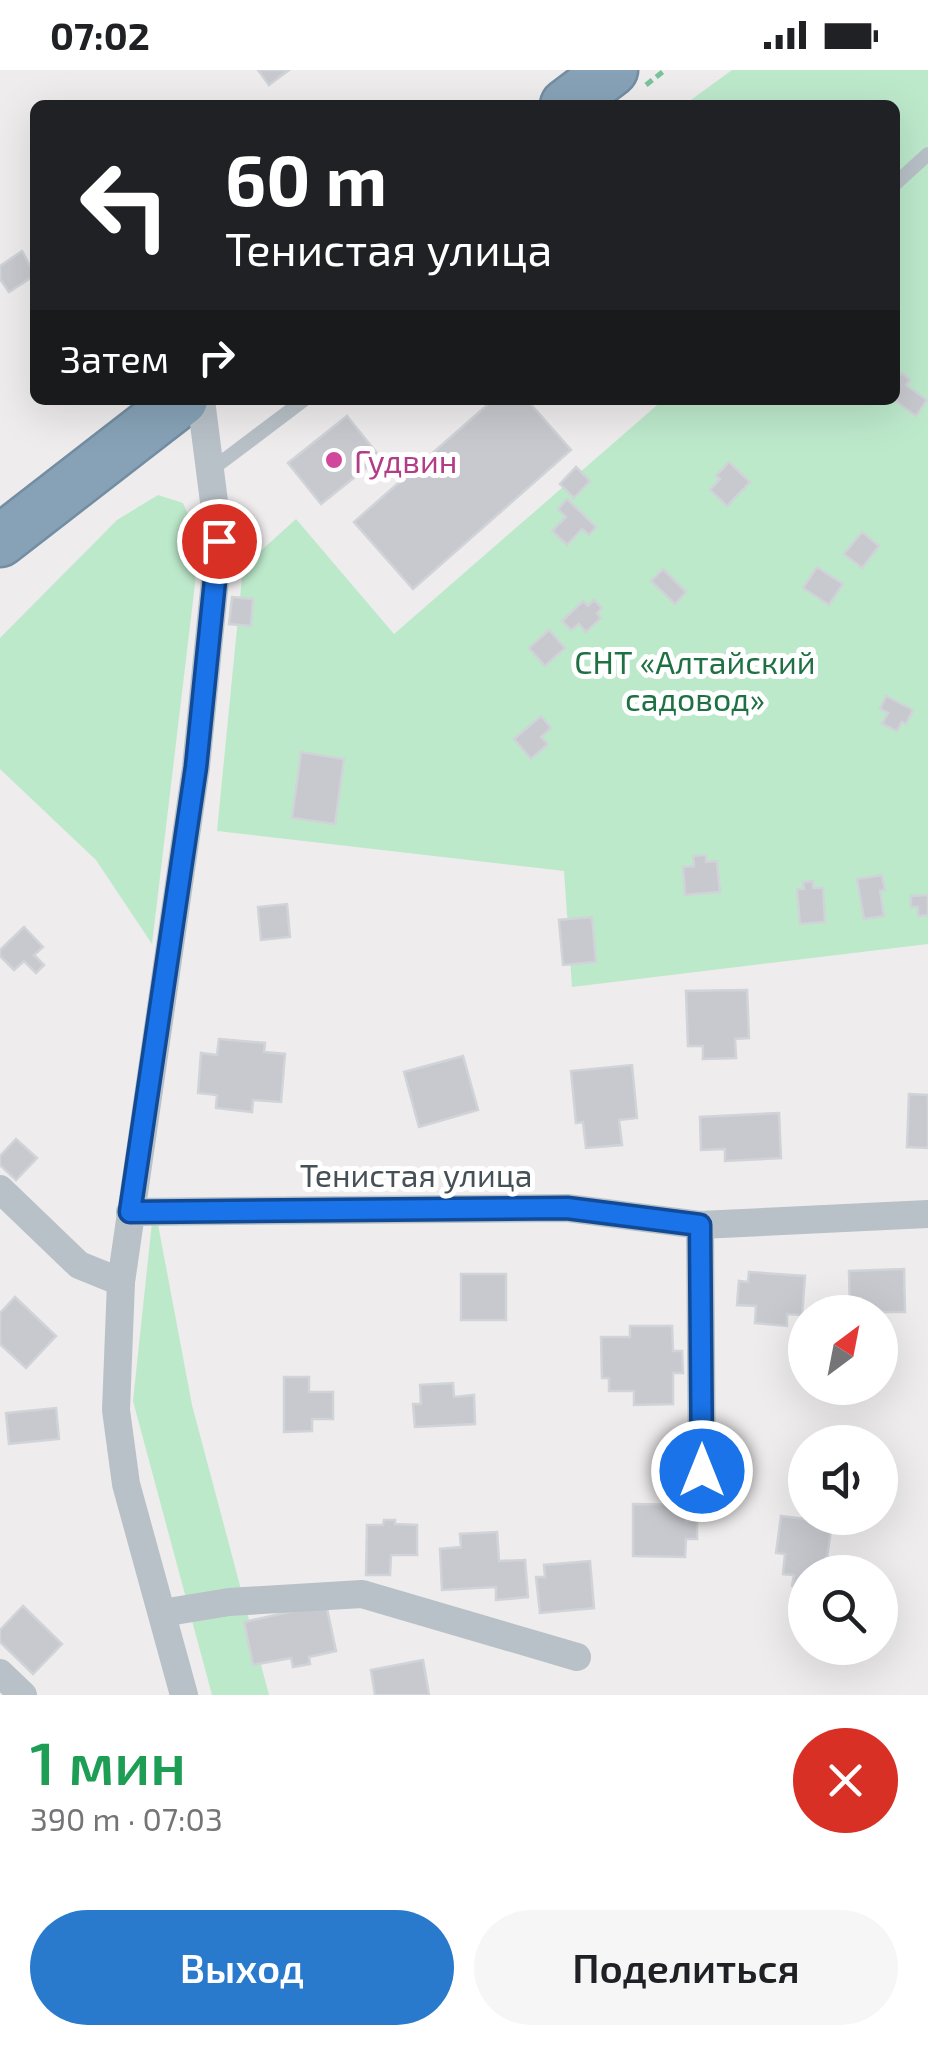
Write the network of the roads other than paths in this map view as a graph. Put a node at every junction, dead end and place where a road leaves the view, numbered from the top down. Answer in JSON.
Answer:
{"nodes":[{"id":1,"x":612,"y":70,"type":"edge"},
{"id":2,"x":578,"y":93,"type":"edge"},
{"id":3,"x":928,"y":154,"type":"edge"},
{"id":4,"x":900,"y":179,"type":"edge"},
{"id":5,"x":176,"y":405,"type":"edge"},
{"id":6,"x":201,"y":405,"type":"edge"},
{"id":7,"x":297,"y":405,"type":"edge"},
{"id":8,"x":211,"y":470,"type":"junction"},
{"id":9,"x":0,"y":541,"type":"edge"},
{"id":10,"x":0,"y":1188,"type":"edge"},
{"id":11,"x":130,"y":1212,"type":"junction"},
{"id":12,"x":928,"y":1214,"type":"edge"},
{"id":13,"x":700,"y":1225,"type":"junction"},
{"id":14,"x":121,"y":1282,"type":"junction"},
{"id":15,"x":702,"y":1471,"type":"dead end"},
{"id":16,"x":162,"y":1613,"type":"junction"},
{"id":17,"x":577,"y":1657,"type":"dead end"},
{"id":18,"x":0,"y":1673,"type":"edge"},
{"id":19,"x":23,"y":1695,"type":"edge"},
{"id":20,"x":184,"y":1695,"type":"edge"}],
"edges":[{"from":1,"to":2,"type":"highway"},
{"from":3,"to":4,"type":"lane"},
{"from":5,"to":9,"type":"highway"},
{"from":6,"to":8,"type":"street"},
{"from":7,"to":8,"type":"lane"},
{"from":8,"to":11,"type":"street"},
{"from":10,"to":14,"type":"street"},
{"from":11,"to":13,"type":"street","name":"Тенистая улица"},
{"from":11,"to":14,"type":"street"},
{"from":12,"to":13,"type":"street","name":"Тенистая улица"},
{"from":13,"to":15,"type":"street"},
{"from":14,"to":16,"type":"street"},
{"from":16,"to":17,"type":"street"},
{"from":16,"to":20,"type":"street"},
{"from":18,"to":19,"type":"street"}]}
